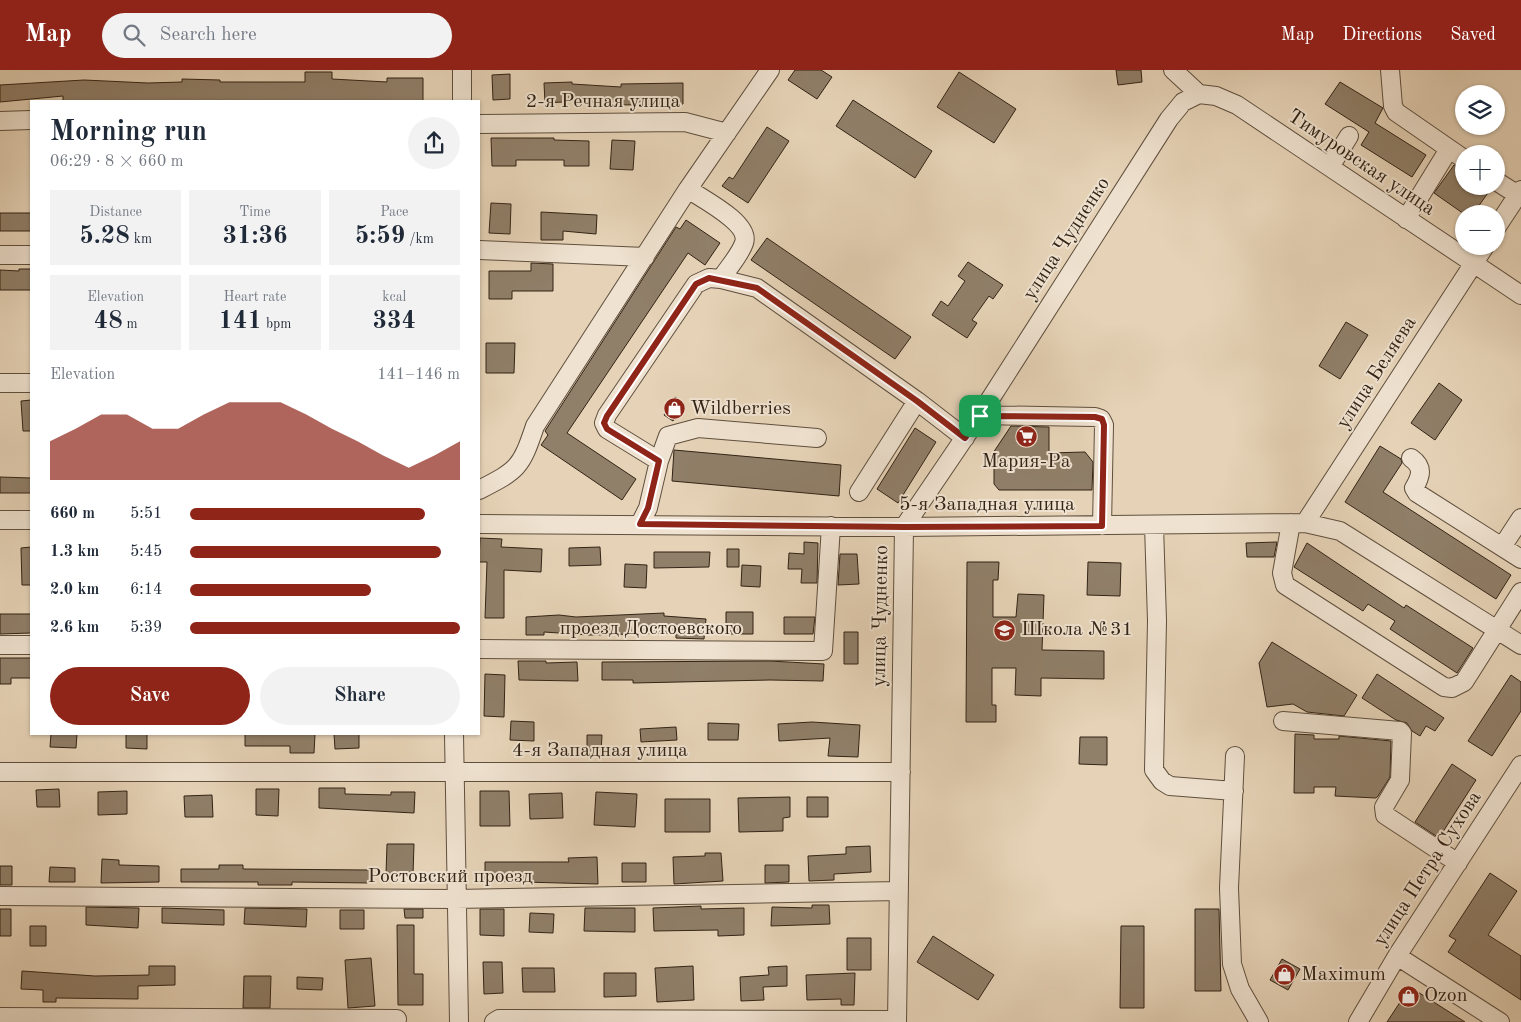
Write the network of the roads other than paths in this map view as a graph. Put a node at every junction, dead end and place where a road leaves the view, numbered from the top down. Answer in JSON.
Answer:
{"nodes":[{"id":1,"x":462,"y":70,"type":"edge"},
{"id":2,"x":770,"y":70,"type":"edge"},
{"id":3,"x":1173,"y":70,"type":"edge"},
{"id":4,"x":1390,"y":70,"type":"edge"},
{"id":5,"x":1199,"y":94,"type":"junction"},
{"id":6,"x":462,"y":100,"type":"edge"},
{"id":7,"x":30,"y":120,"type":"edge"},
{"id":8,"x":0,"y":121,"type":"edge"},
{"id":9,"x":480,"y":124,"type":"edge"},
{"id":10,"x":727,"y":133,"type":"junction"},
{"id":11,"x":1349,"y":136,"type":"dead end"},
{"id":12,"x":1455,"y":153,"type":"edge"},
{"id":13,"x":1455,"y":155,"type":"edge"},
{"id":14,"x":1330,"y":167,"type":"junction"},
{"id":15,"x":1505,"y":185,"type":"edge"},
{"id":16,"x":688,"y":189,"type":"junction"},
{"id":17,"x":1519,"y":192,"type":"edge"},
{"id":18,"x":1505,"y":214,"type":"edge"},
{"id":19,"x":1406,"y":219,"type":"junction"},
{"id":20,"x":480,"y":250,"type":"edge"},
{"id":21,"x":0,"y":255,"type":"edge"},
{"id":22,"x":30,"y":255,"type":"edge"},
{"id":23,"x":1479,"y":255,"type":"edge"},
{"id":24,"x":645,"y":257,"type":"junction"},
{"id":25,"x":1473,"y":264,"type":"junction"},
{"id":26,"x":721,"y":279,"type":"junction"},
{"id":27,"x":1521,"y":294,"type":"edge"},
{"id":28,"x":0,"y":383,"type":"edge"},
{"id":29,"x":30,"y":383,"type":"edge"},
{"id":30,"x":917,"y":401,"type":"junction"},
{"id":31,"x":980,"y":416,"type":"junction"},
{"id":32,"x":817,"y":438,"type":"dead end"},
{"id":33,"x":965,"y":438,"type":"junction"},
{"id":34,"x":1411,"y":458,"type":"dead end"},
{"id":35,"x":659,"y":461,"type":"junction"},
{"id":36,"x":480,"y":489,"type":"edge"},
{"id":37,"x":859,"y":492,"type":"dead end"},
{"id":38,"x":1521,"y":518,"type":"edge"},
{"id":39,"x":0,"y":520,"type":"edge"},
{"id":40,"x":30,"y":520,"type":"edge"},
{"id":41,"x":1298,"y":523,"type":"junction"},
{"id":42,"x":480,"y":524,"type":"edge"},
{"id":43,"x":640,"y":524,"type":"junction"},
{"id":44,"x":1154,"y":525,"type":"junction"},
{"id":45,"x":831,"y":526,"type":"junction"},
{"id":46,"x":1102,"y":526,"type":"junction"},
{"id":47,"x":904,"y":527,"type":"junction"},
{"id":48,"x":1502,"y":547,"type":"junction"},
{"id":49,"x":1521,"y":559,"type":"edge"},
{"id":50,"x":1521,"y":592,"type":"edge"},
{"id":51,"x":1497,"y":630,"type":"junction"},
{"id":52,"x":0,"y":645,"type":"edge"},
{"id":53,"x":1521,"y":645,"type":"edge"},
{"id":54,"x":30,"y":646,"type":"edge"},
{"id":55,"x":480,"y":649,"type":"edge"},
{"id":56,"x":1284,"y":721,"type":"dead end"},
{"id":57,"x":454,"y":735,"type":"edge"},
{"id":58,"x":1235,"y":756,"type":"dead end"},
{"id":59,"x":1521,"y":765,"type":"edge"},
{"id":60,"x":0,"y":772,"type":"edge"},
{"id":61,"x":454,"y":772,"type":"junction"},
{"id":62,"x":900,"y":772,"type":"junction"},
{"id":63,"x":1234,"y":791,"type":"junction"},
{"id":64,"x":1458,"y":863,"type":"junction"},
{"id":65,"x":899,"y":891,"type":"junction"},
{"id":66,"x":0,"y":896,"type":"edge"},
{"id":67,"x":455,"y":899,"type":"junction"},
{"id":68,"x":1397,"y":956,"type":"junction"},
{"id":69,"x":0,"y":1017,"type":"edge"},
{"id":70,"x":397,"y":1019,"type":"dead end"},
{"id":71,"x":162,"y":1020,"type":"edge"},
{"id":72,"x":352,"y":1020,"type":"edge"},
{"id":73,"x":897,"y":1021,"type":"edge"},
{"id":74,"x":459,"y":1022,"type":"edge"},
{"id":75,"x":494,"y":1022,"type":"edge"},
{"id":76,"x":1259,"y":1022,"type":"edge"},
{"id":77,"x":1358,"y":1022,"type":"edge"},
{"id":78,"x":1500,"y":1022,"type":"edge"}],
"edges":[{"from":1,"to":6,"type":"street"},
{"from":2,"to":10,"type":"street"},
{"from":3,"to":5,"type":"street"},
{"from":4,"to":12,"type":"street"},
{"from":5,"to":14,"type":"street","name":"Тимуровская улица"},
{"from":5,"to":31,"type":"street","name":"улица Чудненко"},
{"from":7,"to":8,"type":"street"},
{"from":9,"to":10,"type":"street","name":"2-я Речная улица"},
{"from":10,"to":16,"type":"street"},
{"from":11,"to":14,"type":"street"},
{"from":13,"to":19,"type":"street"},
{"from":14,"to":19,"type":"street","name":"Тимуровская улица"},
{"from":15,"to":17,"type":"street"},
{"from":16,"to":24,"type":"street"},
{"from":16,"to":26,"type":"street"},
{"from":17,"to":18,"type":"street"},
{"from":19,"to":25,"type":"street","name":"Тимуровская улица"},
{"from":20,"to":24,"type":"street"},
{"from":21,"to":22,"type":"street"},
{"from":23,"to":25,"type":"street","name":"улица Беляева"},
{"from":24,"to":36,"type":"street"},
{"from":25,"to":27,"type":"street","name":"Тимуровская улица"},
{"from":25,"to":41,"type":"street","name":"улица Беляева"},
{"from":26,"to":30,"type":"street"},
{"from":26,"to":35,"type":"street"},
{"from":28,"to":29,"type":"street"},
{"from":30,"to":33,"type":"street"},
{"from":30,"to":37,"type":"street"},
{"from":31,"to":33,"type":"street","name":"улица Чудненко"},
{"from":31,"to":46,"type":"street"},
{"from":32,"to":35,"type":"street"},
{"from":33,"to":47,"type":"street","name":"улица Чудненко"},
{"from":34,"to":48,"type":"street"},
{"from":35,"to":43,"type":"street"},
{"from":38,"to":48,"type":"street"},
{"from":39,"to":40,"type":"street"},
{"from":41,"to":44,"type":"street","name":"5-я Западная улица"},
{"from":41,"to":51,"type":"street","name":"5-я Западная улица"},
{"from":41,"to":51,"type":"street"},
{"from":42,"to":43,"type":"street","name":"5-я Западная улица"},
{"from":43,"to":45,"type":"street","name":"5-я Западная улица"},
{"from":44,"to":46,"type":"street","name":"5-я Западная улица"},
{"from":44,"to":63,"type":"street"},
{"from":45,"to":47,"type":"street","name":"5-я Западная улица"},
{"from":45,"to":55,"type":"street","name":"проезд Достоевского"},
{"from":46,"to":47,"type":"street","name":"5-я Западная улица"},
{"from":47,"to":62,"type":"street","name":"улица Чудненко"},
{"from":48,"to":49,"type":"street"},
{"from":50,"to":51,"type":"street"},
{"from":51,"to":53,"type":"street","name":"5-я Западная улица"},
{"from":52,"to":54,"type":"street"},
{"from":56,"to":64,"type":"street"},
{"from":57,"to":61,"type":"street"},
{"from":58,"to":63,"type":"street"},
{"from":59,"to":64,"type":"street","name":"улица Петра Сухова"},
{"from":60,"to":61,"type":"street","name":"4-я Западная улица"},
{"from":61,"to":62,"type":"street","name":"4-я Западная улица"},
{"from":61,"to":67,"type":"street"},
{"from":62,"to":65,"type":"street","name":"улица Чудненко"},
{"from":63,"to":76,"type":"street"},
{"from":64,"to":68,"type":"street","name":"улица Петра Сухова"},
{"from":65,"to":67,"type":"street","name":"Ростовский проезд"},
{"from":65,"to":73,"type":"street","name":"улица Чудненко"},
{"from":66,"to":67,"type":"street","name":"Ростовский проезд"},
{"from":67,"to":74,"type":"street"},
{"from":68,"to":77,"type":"street","name":"улица Петра Сухова"},
{"from":68,"to":78,"type":"street"},
{"from":69,"to":71,"type":"street"},
{"from":70,"to":72,"type":"street"},
{"from":71,"to":72,"type":"street"},
{"from":73,"to":75,"type":"street"}]}
